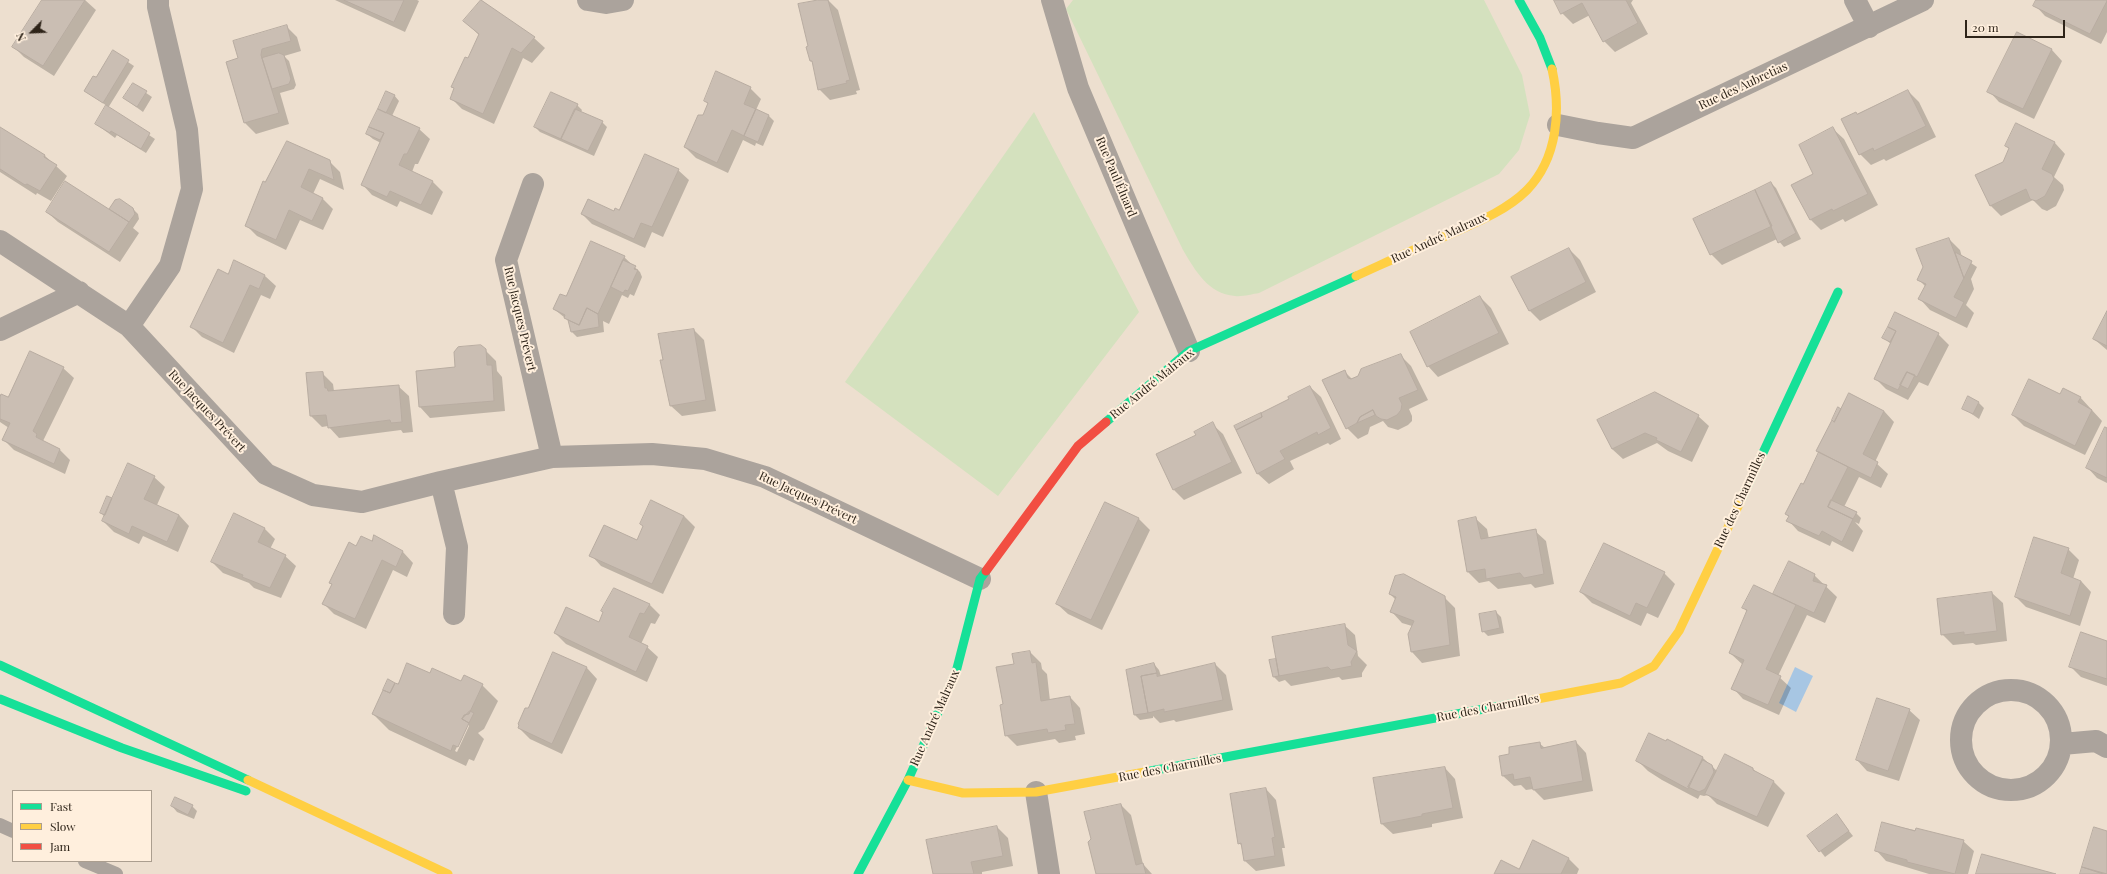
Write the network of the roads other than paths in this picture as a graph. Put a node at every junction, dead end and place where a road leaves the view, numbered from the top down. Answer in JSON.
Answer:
{"nodes":[{"id":1,"x":158,"y":0,"type":"edge"},
{"id":2,"x":588,"y":0,"type":"edge"},
{"id":3,"x":623,"y":0,"type":"edge"},
{"id":4,"x":1052,"y":0,"type":"edge"},
{"id":5,"x":1519,"y":0,"type":"edge"},
{"id":6,"x":1855,"y":0,"type":"edge"},
{"id":7,"x":1923,"y":0,"type":"edge"},
{"id":8,"x":1869,"y":27,"type":"junction"},
{"id":9,"x":1558,"y":125,"type":"junction"},
{"id":10,"x":533,"y":184,"type":"dead end"},
{"id":11,"x":0,"y":241,"type":"edge"},
{"id":12,"x":79,"y":292,"type":"junction"},
{"id":13,"x":1838,"y":292,"type":"dead end"},
{"id":14,"x":129,"y":326,"type":"junction"},
{"id":15,"x":0,"y":330,"type":"edge"},
{"id":16,"x":1189,"y":351,"type":"junction"},
{"id":17,"x":552,"y":457,"type":"junction"},
{"id":18,"x":441,"y":482,"type":"junction"},
{"id":19,"x":980,"y":579,"type":"junction"},
{"id":20,"x":454,"y":614,"type":"dead end"},
{"id":21,"x":0,"y":665,"type":"edge"},
{"id":22,"x":0,"y":699,"type":"edge"},
{"id":23,"x":2062,"y":744,"type":"junction"},
{"id":24,"x":2107,"y":747,"type":"edge"},
{"id":25,"x":908,"y":780,"type":"junction"},
{"id":26,"x":1036,"y":792,"type":"junction"},
{"id":27,"x":314,"y":812,"type":"junction"},
{"id":28,"x":0,"y":825,"type":"edge"},
{"id":29,"x":12,"y":831,"type":"edge"},
{"id":30,"x":87,"y":862,"type":"edge"},
{"id":31,"x":116,"y":874,"type":"edge"},
{"id":32,"x":448,"y":874,"type":"edge"},
{"id":33,"x":858,"y":874,"type":"edge"},
{"id":34,"x":1049,"y":874,"type":"edge"}],
"edges":[{"from":1,"to":14,"type":"street"},
{"from":2,"to":3,"type":"street"},
{"from":4,"to":16,"type":"street","name":"Rue Paul Éluard"},
{"from":5,"to":9,"type":"street","name":"Rue André Malraux"},
{"from":6,"to":8,"type":"street"},
{"from":7,"to":8,"type":"street","name":"Rue des Aubretias"},
{"from":8,"to":9,"type":"street","name":"Rue des Aubretias"},
{"from":9,"to":16,"type":"street","name":"Rue André Malraux"},
{"from":10,"to":17,"type":"street","name":"Rue Jacques Prévert"},
{"from":11,"to":12,"type":"street","name":"Rue Jacques Prévert"},
{"from":12,"to":14,"type":"street","name":"Rue Jacques Prévert"},
{"from":12,"to":15,"type":"street"},
{"from":13,"to":26,"type":"street","name":"Rue des Charmilles"},
{"from":14,"to":18,"type":"street","name":"Rue Jacques Prévert"},
{"from":16,"to":19,"type":"street","name":"Rue André Malraux"},
{"from":17,"to":18,"type":"street","name":"Rue Jacques Prévert"},
{"from":17,"to":19,"type":"street","name":"Rue Jacques Prévert"},
{"from":18,"to":20,"type":"street"},
{"from":19,"to":25,"type":"street","name":"Rue André Malraux"},
{"from":21,"to":27,"type":"street"},
{"from":22,"to":27,"type":"street"},
{"from":23,"to":23,"type":"street"},
{"from":23,"to":24,"type":"street"},
{"from":25,"to":26,"type":"street","name":"Rue des Charmilles"},
{"from":25,"to":33,"type":"street","name":"Rue André Malraux"},
{"from":26,"to":34,"type":"street"},
{"from":27,"to":32,"type":"street"},
{"from":28,"to":29,"type":"lane"},
{"from":30,"to":31,"type":"lane"}]}
